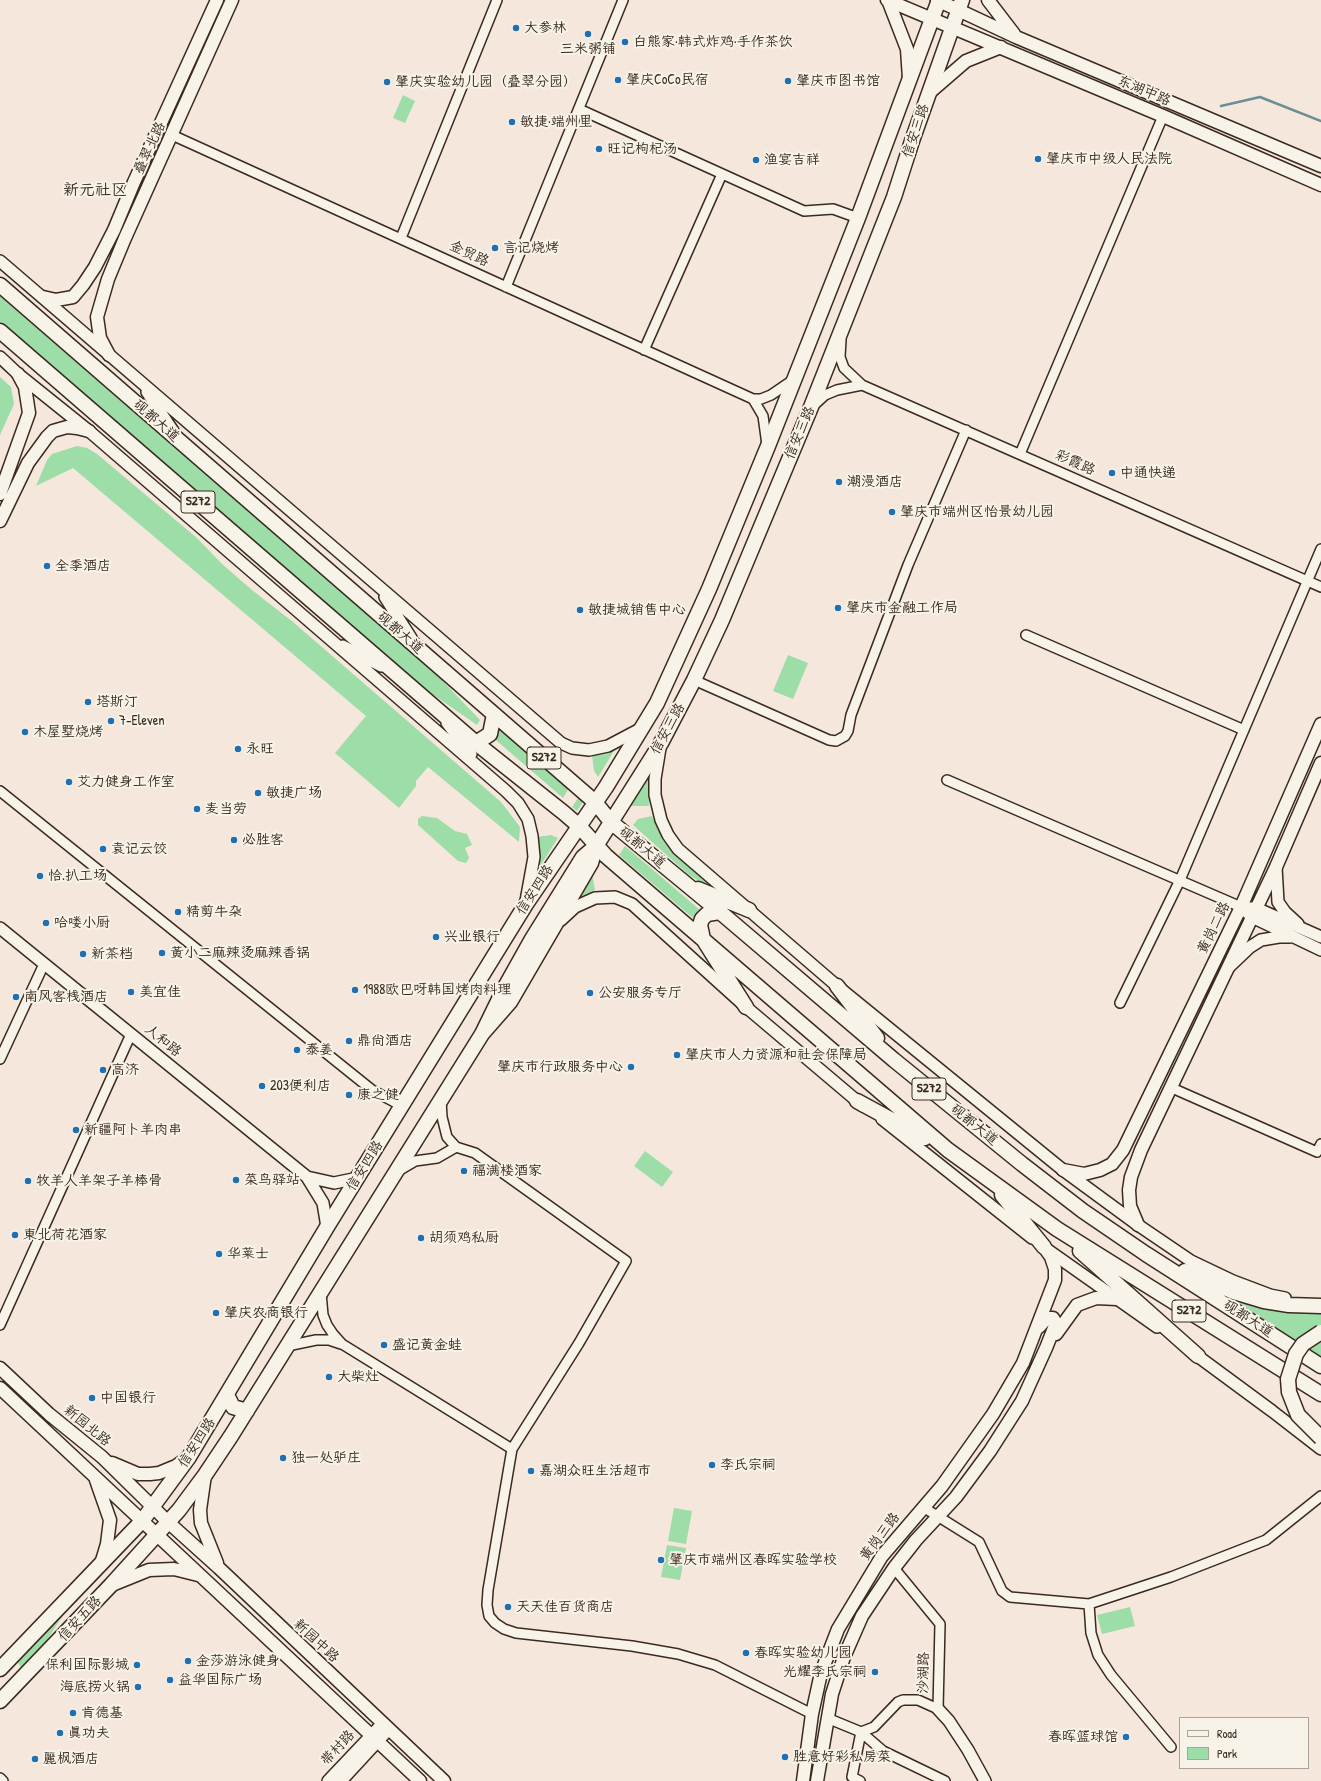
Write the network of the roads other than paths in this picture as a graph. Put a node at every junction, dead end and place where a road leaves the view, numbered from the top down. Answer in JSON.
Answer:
{"nodes":[{"id":1,"x":217,"y":0,"type":"edge"},
{"id":2,"x":232,"y":0,"type":"edge"},
{"id":3,"x":497,"y":0,"type":"edge"},
{"id":4,"x":623,"y":0,"type":"edge"},
{"id":5,"x":888,"y":0,"type":"edge"},
{"id":6,"x":938,"y":0,"type":"edge"},
{"id":7,"x":988,"y":0,"type":"edge"},
{"id":8,"x":960,"y":5,"type":"edge"},
{"id":9,"x":932,"y":19,"type":"junction"},
{"id":10,"x":992,"y":26,"type":"junction"},
{"id":11,"x":953,"y":28,"type":"junction"},
{"id":12,"x":1016,"y":37,"type":"junction"},
{"id":13,"x":986,"y":41,"type":"junction"},
{"id":14,"x":1001,"y":48,"type":"junction"},
{"id":15,"x":915,"y":63,"type":"junction"},
{"id":16,"x":937,"y":72,"type":"junction"},
{"id":17,"x":909,"y":80,"type":"junction"},
{"id":18,"x":929,"y":93,"type":"junction"},
{"id":19,"x":578,"y":109,"type":"junction"},
{"id":20,"x":1163,"y":116,"type":"junction"},
{"id":21,"x":172,"y":135,"type":"junction"},
{"id":22,"x":1321,"y":166,"type":"edge"},
{"id":23,"x":722,"y":174,"type":"junction"},
{"id":24,"x":1321,"y":185,"type":"edge"},
{"id":25,"x":858,"y":218,"type":"junction"},
{"id":26,"x":401,"y":238,"type":"junction"},
{"id":27,"x":0,"y":261,"type":"edge"},
{"id":28,"x":0,"y":264,"type":"edge"},
{"id":29,"x":95,"y":267,"type":"junction"},
{"id":30,"x":10,"y":270,"type":"junction"},
{"id":31,"x":108,"y":279,"type":"junction"},
{"id":32,"x":0,"y":284,"type":"edge"},
{"id":33,"x":506,"y":287,"type":"junction"},
{"id":34,"x":43,"y":297,"type":"junction"},
{"id":35,"x":842,"y":328,"type":"junction"},
{"id":36,"x":0,"y":331,"type":"edge"},
{"id":37,"x":644,"y":350,"type":"junction"},
{"id":38,"x":109,"y":355,"type":"junction"},
{"id":39,"x":0,"y":357,"type":"edge"},
{"id":40,"x":18,"y":374,"type":"junction"},
{"id":41,"x":793,"y":380,"type":"junction"},
{"id":42,"x":141,"y":382,"type":"junction"},
{"id":43,"x":862,"y":385,"type":"junction"},
{"id":44,"x":753,"y":399,"type":"junction"},
{"id":45,"x":812,"y":407,"type":"junction"},
{"id":46,"x":966,"y":430,"type":"junction"},
{"id":47,"x":89,"y":431,"type":"junction"},
{"id":48,"x":180,"y":442,"type":"junction"},
{"id":49,"x":768,"y":446,"type":"junction"},
{"id":50,"x":15,"y":450,"type":"junction"},
{"id":51,"x":1020,"y":454,"type":"junction"},
{"id":52,"x":28,"y":463,"type":"junction"},
{"id":53,"x":0,"y":494,"type":"edge"},
{"id":54,"x":0,"y":521,"type":"edge"},
{"id":55,"x":1321,"y":548,"type":"edge"},
{"id":56,"x":1307,"y":580,"type":"junction"},
{"id":57,"x":378,"y":586,"type":"junction"},
{"id":58,"x":1321,"y":587,"type":"edge"},
{"id":59,"x":1026,"y":635,"type":"dead end"},
{"id":60,"x":326,"y":638,"type":"junction"},
{"id":61,"x":418,"y":649,"type":"junction"},
{"id":62,"x":395,"y":673,"type":"junction"},
{"id":63,"x":694,"y":680,"type":"junction"},
{"id":64,"x":657,"y":703,"type":"junction"},
{"id":65,"x":432,"y":704,"type":"junction"},
{"id":66,"x":494,"y":714,"type":"junction"},
{"id":67,"x":677,"y":714,"type":"junction"},
{"id":68,"x":1321,"y":724,"type":"edge"},
{"id":69,"x":642,"y":728,"type":"junction"},
{"id":70,"x":1244,"y":730,"type":"junction"},
{"id":71,"x":476,"y":743,"type":"junction"},
{"id":72,"x":661,"y":743,"type":"junction"},
{"id":73,"x":1321,"y":763,"type":"edge"},
{"id":74,"x":486,"y":773,"type":"junction"},
{"id":75,"x":946,"y":780,"type":"dead end"},
{"id":76,"x":0,"y":791,"type":"edge"},
{"id":77,"x":1290,"y":794,"type":"junction"},
{"id":78,"x":1305,"y":800,"type":"junction"},
{"id":79,"x":595,"y":802,"type":"junction"},
{"id":80,"x":611,"y":822,"type":"junction"},
{"id":81,"x":579,"y":826,"type":"junction"},
{"id":82,"x":596,"y":846,"type":"junction"},
{"id":83,"x":1276,"y":867,"type":"junction"},
{"id":84,"x":1180,"y":880,"type":"junction"},
{"id":85,"x":682,"y":882,"type":"junction"},
{"id":86,"x":526,"y":904,"type":"junction"},
{"id":87,"x":1241,"y":907,"type":"junction"},
{"id":88,"x":749,"y":910,"type":"junction"},
{"id":89,"x":720,"y":912,"type":"junction"},
{"id":90,"x":1254,"y":913,"type":"junction"},
{"id":91,"x":513,"y":926,"type":"junction"},
{"id":92,"x":554,"y":927,"type":"junction"},
{"id":93,"x":0,"y":928,"type":"edge"},
{"id":94,"x":1299,"y":933,"type":"junction"},
{"id":95,"x":1321,"y":936,"type":"edge"},
{"id":96,"x":532,"y":939,"type":"junction"},
{"id":97,"x":704,"y":939,"type":"junction"},
{"id":98,"x":1321,"y":950,"type":"edge"},
{"id":99,"x":44,"y":964,"type":"junction"},
{"id":100,"x":1227,"y":968,"type":"junction"},
{"id":101,"x":837,"y":986,"type":"junction"},
{"id":102,"x":1120,"y":1003,"type":"dead end"},
{"id":103,"x":746,"y":1007,"type":"junction"},
{"id":104,"x":131,"y":1034,"type":"junction"},
{"id":105,"x":482,"y":1034,"type":"junction"},
{"id":106,"x":0,"y":1059,"type":"edge"},
{"id":107,"x":894,"y":1060,"type":"junction"},
{"id":108,"x":1172,"y":1088,"type":"junction"},
{"id":109,"x":441,"y":1098,"type":"junction"},
{"id":110,"x":857,"y":1101,"type":"junction"},
{"id":111,"x":402,"y":1106,"type":"junction"},
{"id":112,"x":1128,"y":1142,"type":"junction"},
{"id":113,"x":1321,"y":1144,"type":"edge"},
{"id":114,"x":456,"y":1146,"type":"junction"},
{"id":115,"x":948,"y":1150,"type":"junction"},
{"id":116,"x":1141,"y":1150,"type":"junction"},
{"id":117,"x":1063,"y":1170,"type":"junction"},
{"id":118,"x":394,"y":1173,"type":"junction"},
{"id":119,"x":307,"y":1177,"type":"junction"},
{"id":120,"x":358,"y":1178,"type":"junction"},
{"id":121,"x":990,"y":1181,"type":"junction"},
{"id":122,"x":1138,"y":1225,"type":"junction"},
{"id":123,"x":327,"y":1227,"type":"junction"},
{"id":124,"x":1057,"y":1229,"type":"junction"},
{"id":125,"x":1044,"y":1248,"type":"junction"},
{"id":126,"x":1146,"y":1254,"type":"junction"},
{"id":127,"x":321,"y":1293,"type":"junction"},
{"id":128,"x":1117,"y":1298,"type":"junction"},
{"id":129,"x":1317,"y":1305,"type":"edge"},
{"id":130,"x":0,"y":1325,"type":"edge"},
{"id":131,"x":1321,"y":1332,"type":"edge"},
{"id":132,"x":1034,"y":1335,"type":"junction"},
{"id":133,"x":342,"y":1344,"type":"junction"},
{"id":134,"x":287,"y":1346,"type":"junction"},
{"id":135,"x":1046,"y":1348,"type":"junction"},
{"id":136,"x":1198,"y":1356,"type":"junction"},
{"id":137,"x":1321,"y":1366,"type":"edge"},
{"id":138,"x":0,"y":1368,"type":"edge"},
{"id":139,"x":0,"y":1388,"type":"edge"},
{"id":140,"x":1321,"y":1394,"type":"edge"},
{"id":141,"x":227,"y":1395,"type":"junction"},
{"id":142,"x":247,"y":1411,"type":"junction"},
{"id":143,"x":71,"y":1431,"type":"junction"},
{"id":144,"x":1321,"y":1438,"type":"edge"},
{"id":145,"x":60,"y":1443,"type":"junction"},
{"id":146,"x":512,"y":1449,"type":"junction"},
{"id":147,"x":1321,"y":1449,"type":"edge"},
{"id":148,"x":188,"y":1457,"type":"junction"},
{"id":149,"x":102,"y":1458,"type":"junction"},
{"id":150,"x":205,"y":1475,"type":"junction"},
{"id":151,"x":95,"y":1477,"type":"junction"},
{"id":152,"x":1321,"y":1496,"type":"edge"},
{"id":153,"x":153,"y":1507,"type":"junction"},
{"id":154,"x":923,"y":1507,"type":"junction"},
{"id":155,"x":937,"y":1517,"type":"junction"},
{"id":156,"x":142,"y":1521,"type":"junction"},
{"id":157,"x":168,"y":1522,"type":"junction"},
{"id":158,"x":156,"y":1534,"type":"junction"},
{"id":159,"x":102,"y":1564,"type":"junction"},
{"id":160,"x":219,"y":1568,"type":"junction"},
{"id":161,"x":894,"y":1568,"type":"junction"},
{"id":162,"x":199,"y":1576,"type":"junction"},
{"id":163,"x":111,"y":1585,"type":"junction"},
{"id":164,"x":1090,"y":1604,"type":"junction"},
{"id":165,"x":0,"y":1669,"type":"edge"},
{"id":166,"x":14,"y":1687,"type":"junction"},
{"id":167,"x":0,"y":1701,"type":"edge"},
{"id":168,"x":938,"y":1709,"type":"junction"},
{"id":169,"x":812,"y":1714,"type":"junction"},
{"id":170,"x":827,"y":1718,"type":"junction"},
{"id":171,"x":385,"y":1727,"type":"junction"},
{"id":172,"x":861,"y":1732,"type":"junction"},
{"id":173,"x":374,"y":1739,"type":"junction"},
{"id":174,"x":1171,"y":1747,"type":"dead end"},
{"id":175,"x":0,"y":1778,"type":"edge"},
{"id":176,"x":3,"y":1781,"type":"edge"},
{"id":177,"x":328,"y":1781,"type":"edge"},
{"id":178,"x":342,"y":1781,"type":"edge"},
{"id":179,"x":420,"y":1781,"type":"edge"},
{"id":180,"x":444,"y":1781,"type":"edge"},
{"id":181,"x":803,"y":1781,"type":"edge"},
{"id":182,"x":817,"y":1781,"type":"edge"},
{"id":183,"x":860,"y":1781,"type":"edge"},
{"id":184,"x":945,"y":1781,"type":"edge"},
{"id":185,"x":985,"y":1781,"type":"edge"}],
"edges":[{"from":1,"to":29,"type":"main road","name":"叠翠北路"},
{"from":2,"to":21,"type":"main road","name":"叠翠北路"},
{"from":3,"to":26,"type":"street"},
{"from":4,"to":19,"type":"street"},
{"from":5,"to":9,"type":"main road","name":"东湖中路"},
{"from":5,"to":17,"type":"main road"},
{"from":6,"to":8,"type":"main road","name":"东湖中路"},
{"from":6,"to":9,"type":"main road","name":"信安三路"},
{"from":7,"to":12,"type":"main road"},
{"from":8,"to":10,"type":"main road","name":"东湖中路"},
{"from":8,"to":11,"type":"main road","name":"信安三路"},
{"from":9,"to":11,"type":"main road","name":"东湖中路"},
{"from":9,"to":15,"type":"main road","name":"信安三路"},
{"from":10,"to":12,"type":"main road","name":"东湖中路"},
{"from":10,"to":13,"type":"main road"},
{"from":11,"to":13,"type":"main road","name":"东湖中路"},
{"from":11,"to":16,"type":"main road","name":"信安三路"},
{"from":12,"to":22,"type":"main road","name":"东湖中路"},
{"from":13,"to":14,"type":"main road","name":"东湖中路"},
{"from":14,"to":18,"type":"main road"},
{"from":14,"to":20,"type":"main road","name":"东湖中路"},
{"from":15,"to":16,"type":"main road"},
{"from":15,"to":17,"type":"main road","name":"信安三路"},
{"from":16,"to":18,"type":"main road","name":"信安三路"},
{"from":17,"to":25,"type":"main road","name":"信安三路"},
{"from":18,"to":35,"type":"main road","name":"信安三路"},
{"from":19,"to":23,"type":"street"},
{"from":19,"to":33,"type":"street"},
{"from":20,"to":24,"type":"main road","name":"东湖中路"},
{"from":20,"to":51,"type":"street"},
{"from":21,"to":26,"type":"street","name":"金贸路"},
{"from":21,"to":31,"type":"main road","name":"叠翠北路"},
{"from":23,"to":25,"type":"street"},
{"from":23,"to":37,"type":"street"},
{"from":25,"to":41,"type":"main road","name":"信安三路"},
{"from":26,"to":33,"type":"street","name":"金贸路"},
{"from":27,"to":30,"type":"street","name":"砚都大道"},
{"from":28,"to":30,"type":"street"},
{"from":29,"to":31,"type":"main road"},
{"from":29,"to":34,"type":"main road","name":"叠翠北路"},
{"from":30,"to":34,"type":"street","name":"砚都大道"},
{"from":31,"to":38,"type":"main road","name":"叠翠北路"},
{"from":32,"to":48,"type":"main road","name":"砚都大道","number":"S272"},
{"from":33,"to":37,"type":"street","name":"金贸路"},
{"from":34,"to":38,"type":"street","name":"砚都大道"},
{"from":35,"to":43,"type":"street"},
{"from":35,"to":45,"type":"main road","name":"信安三路"},
{"from":36,"to":62,"type":"main road","name":"砚都大道","number":"S272"},
{"from":37,"to":44,"type":"street","name":"金贸路"},
{"from":38,"to":42,"type":"street","name":"砚都大道"},
{"from":39,"to":40,"type":"street"},
{"from":40,"to":47,"type":"street"},
{"from":40,"to":50,"type":"main road"},
{"from":41,"to":44,"type":"street"},
{"from":41,"to":49,"type":"main road","name":"信安三路"},
{"from":42,"to":48,"type":"street"},
{"from":42,"to":57,"type":"street","name":"砚都大道"},
{"from":43,"to":45,"type":"street"},
{"from":43,"to":46,"type":"street","name":"彩霞路"},
{"from":44,"to":49,"type":"street"},
{"from":45,"to":63,"type":"main road","name":"信安三路"},
{"from":46,"to":51,"type":"street","name":"彩霞路"},
{"from":46,"to":63,"type":"street"},
{"from":47,"to":52,"type":"main road"},
{"from":47,"to":60,"type":"street"},
{"from":48,"to":61,"type":"main road","name":"砚都大道","number":"S272"},
{"from":49,"to":64,"type":"main road","name":"信安三路"},
{"from":50,"to":52,"type":"main road"},
{"from":50,"to":53,"type":"main road"},
{"from":51,"to":56,"type":"street","name":"彩霞路"},
{"from":52,"to":54,"type":"main road"},
{"from":55,"to":56,"type":"street"},
{"from":56,"to":58,"type":"street","name":"彩霞路"},
{"from":56,"to":70,"type":"street"},
{"from":57,"to":61,"type":"street"},
{"from":57,"to":69,"type":"street","name":"砚都大道"},
{"from":59,"to":70,"type":"street"},
{"from":60,"to":62,"type":"street"},
{"from":60,"to":74,"type":"street"},
{"from":61,"to":66,"type":"main road","name":"砚都大道","number":"S272"},
{"from":62,"to":65,"type":"main road","name":"砚都大道","number":"S272"},
{"from":63,"to":67,"type":"main road","name":"信安三路"},
{"from":64,"to":67,"type":"main road"},
{"from":64,"to":69,"type":"main road","name":"信安三路"},
{"from":65,"to":71,"type":"main road","name":"砚都大道","number":"S272"},
{"from":65,"to":74,"type":"street"},
{"from":66,"to":71,"type":"main road"},
{"from":66,"to":79,"type":"main road","name":"砚都大道","number":"S272"},
{"from":67,"to":72,"type":"main road","name":"信安三路"},
{"from":68,"to":77,"type":"main road","name":"黄岗二路"},
{"from":69,"to":79,"type":"main road","name":"信安三路"},
{"from":70,"to":84,"type":"street"},
{"from":71,"to":81,"type":"main road","name":"砚都大道","number":"S272"},
{"from":72,"to":80,"type":"main road","name":"信安三路"},
{"from":72,"to":88,"type":"street"},
{"from":73,"to":78,"type":"main road","name":"黄岗二路"},
{"from":74,"to":86,"type":"street"},
{"from":75,"to":84,"type":"street"},
{"from":76,"to":111,"type":"street"},
{"from":77,"to":78,"type":"main road"},
{"from":77,"to":87,"type":"main road","name":"黄岗二路"},
{"from":78,"to":83,"type":"main road","name":"黄岗二路"},
{"from":79,"to":80,"type":"main road","name":"砚都大道","number":"S272"},
{"from":79,"to":81,"type":"main road","name":"信安三路"},
{"from":80,"to":82,"type":"main road","name":"信安三路"},
{"from":80,"to":85,"type":"main road","name":"砚都大道","number":"S272"},
{"from":81,"to":82,"type":"main road","name":"砚都大道","number":"S272"},
{"from":81,"to":86,"type":"main road","name":"信安四路"},
{"from":82,"to":92,"type":"main road"},
{"from":82,"to":96,"type":"main road","name":"信安四路"},
{"from":82,"to":97,"type":"main road","name":"砚都大道","number":"S272"},
{"from":83,"to":90,"type":"main road","name":"黄岗二路"},
{"from":83,"to":94,"type":"street"},
{"from":84,"to":87,"type":"street"},
{"from":84,"to":102,"type":"street"},
{"from":85,"to":88,"type":"main road"},
{"from":85,"to":89,"type":"main road","name":"砚都大道","number":"S272"},
{"from":86,"to":91,"type":"main road","name":"信安四路"},
{"from":87,"to":90,"type":"street"},
{"from":87,"to":112,"type":"main road","name":"黄岗二路"},
{"from":88,"to":101,"type":"street"},
{"from":89,"to":97,"type":"main road"},
{"from":89,"to":107,"type":"main road","name":"砚都大道","number":"S272"},
{"from":90,"to":94,"type":"street"},
{"from":90,"to":100,"type":"main road","name":"黄岗二路"},
{"from":91,"to":96,"type":"main road"},
{"from":91,"to":111,"type":"main road","name":"信安四路"},
{"from":92,"to":103,"type":"street"},
{"from":92,"to":105,"type":"main road"},
{"from":93,"to":99,"type":"street","name":"人和路"},
{"from":94,"to":95,"type":"street"},
{"from":94,"to":98,"type":"street"},
{"from":94,"to":100,"type":"street"},
{"from":96,"to":105,"type":"main road","name":"信安四路"},
{"from":97,"to":103,"type":"main road"},
{"from":97,"to":115,"type":"main road","name":"砚都大道","number":"S272"},
{"from":99,"to":104,"type":"street","name":"人和路"},
{"from":99,"to":106,"type":"street"},
{"from":100,"to":108,"type":"main road","name":"黄岗二路"},
{"from":101,"to":107,"type":"main road"},
{"from":101,"to":117,"type":"street"},
{"from":103,"to":110,"type":"street"},
{"from":104,"to":119,"type":"street","name":"人和路"},
{"from":104,"to":130,"type":"street"},
{"from":105,"to":109,"type":"main road","name":"信安四路"},
{"from":107,"to":126,"type":"main road","name":"砚都大道","number":"S272"},
{"from":108,"to":113,"type":"street"},
{"from":108,"to":116,"type":"main road","name":"黄岗二路"},
{"from":109,"to":114,"type":"street"},
{"from":109,"to":118,"type":"main road","name":"信安四路"},
{"from":110,"to":115,"type":"main road"},
{"from":110,"to":125,"type":"street"},
{"from":111,"to":120,"type":"main road","name":"信安四路"},
{"from":112,"to":116,"type":"main road"},
{"from":112,"to":117,"type":"main road","name":"黄岗二路"},
{"from":114,"to":118,"type":"street"},
{"from":114,"to":146,"type":"street"},
{"from":115,"to":121,"type":"main road","name":"砚都大道","number":"S272"},
{"from":116,"to":122,"type":"main road","name":"黄岗二路"},
{"from":117,"to":122,"type":"street"},
{"from":118,"to":127,"type":"main road","name":"信安四路"},
{"from":119,"to":120,"type":"street"},
{"from":119,"to":123,"type":"street"},
{"from":120,"to":123,"type":"main road","name":"信安四路"},
{"from":121,"to":124,"type":"main road","name":"砚都大道","number":"S272"},
{"from":121,"to":125,"type":"main road"},
{"from":122,"to":129,"type":"street"},
{"from":123,"to":141,"type":"main road","name":"信安四路"},
{"from":124,"to":136,"type":"main road"},
{"from":124,"to":140,"type":"main road","name":"砚都大道","number":"S272"},
{"from":125,"to":128,"type":"street"},
{"from":125,"to":132,"type":"main road"},
{"from":126,"to":129,"type":"main road"},
{"from":126,"to":137,"type":"main road","name":"砚都大道","number":"S272"},
{"from":127,"to":133,"type":"street"},
{"from":127,"to":134,"type":"main road","name":"信安四路"},
{"from":128,"to":135,"type":"main road"},
{"from":128,"to":136,"type":"street"},
{"from":131,"to":144,"type":"main road","bridge":true},
{"from":132,"to":135,"type":"main road"},
{"from":132,"to":154,"type":"main road","name":"黄岗三路"},
{"from":133,"to":134,"type":"street"},
{"from":133,"to":146,"type":"street"},
{"from":134,"to":142,"type":"main road","name":"信安四路"},
{"from":135,"to":155,"type":"main road","name":"黄岗三路"},
{"from":136,"to":147,"type":"street"},
{"from":138,"to":143,"type":"main road","name":"新园北路"},
{"from":139,"to":145,"type":"main road"},
{"from":141,"to":142,"type":"main road"},
{"from":141,"to":148,"type":"main road","name":"信安四路"},
{"from":142,"to":150,"type":"main road","name":"信安四路"},
{"from":143,"to":145,"type":"main road"},
{"from":143,"to":149,"type":"main road","name":"新园北路"},
{"from":145,"to":151,"type":"main road"},
{"from":146,"to":169,"type":"street"},
{"from":148,"to":149,"type":"main road"},
{"from":148,"to":153,"type":"main road","name":"信安四路"},
{"from":149,"to":153,"type":"main road","name":"新园北路"},
{"from":150,"to":157,"type":"main road","name":"信安四路"},
{"from":150,"to":160,"type":"main road"},
{"from":151,"to":156,"type":"main road"},
{"from":151,"to":159,"type":"main road"},
{"from":152,"to":164,"type":"street"},
{"from":153,"to":156,"type":"main road","name":"信安四路"},
{"from":153,"to":157,"type":"main road","name":"新园北路"},
{"from":154,"to":155,"type":"street"},
{"from":154,"to":169,"type":"main road","name":"黄岗三路"},
{"from":155,"to":161,"type":"main road","name":"黄岗三路"},
{"from":155,"to":164,"type":"street"},
{"from":156,"to":158,"type":"main road"},
{"from":156,"to":159,"type":"main road","name":"信安五路"},
{"from":157,"to":158,"type":"main road","name":"信安四路"},
{"from":157,"to":160,"type":"main road","name":"新园中路"},
{"from":158,"to":162,"type":"main road"},
{"from":158,"to":163,"type":"main road","name":"信安五路"},
{"from":159,"to":165,"type":"main road","name":"信安五路"},
{"from":160,"to":171,"type":"main road","name":"新园中路"},
{"from":161,"to":168,"type":"street","name":"沙湖路"},
{"from":161,"to":170,"type":"main road","name":"黄岗三路"},
{"from":162,"to":163,"type":"main road"},
{"from":162,"to":173,"type":"main road"},
{"from":163,"to":166,"type":"main road","name":"信安五路"},
{"from":164,"to":174,"type":"street"},
{"from":165,"to":166,"type":"main road"},
{"from":166,"to":167,"type":"main road","name":"信安五路"},
{"from":168,"to":172,"type":"street"},
{"from":168,"to":185,"type":"street","name":"沙湖路"},
{"from":169,"to":181,"type":"main road","name":"黄岗三路"},
{"from":170,"to":172,"type":"street"},
{"from":170,"to":182,"type":"main road","name":"黄岗三路"},
{"from":171,"to":173,"type":"street"},
{"from":171,"to":180,"type":"main road","name":"新园中路"},
{"from":172,"to":183,"type":"street"},
{"from":172,"to":184,"type":"street"},
{"from":173,"to":177,"type":"street","name":"带村路"},
{"from":173,"to":178,"type":"street","name":"带村路"},
{"from":173,"to":179,"type":"main road"},
{"from":175,"to":176,"type":"street"}]}
